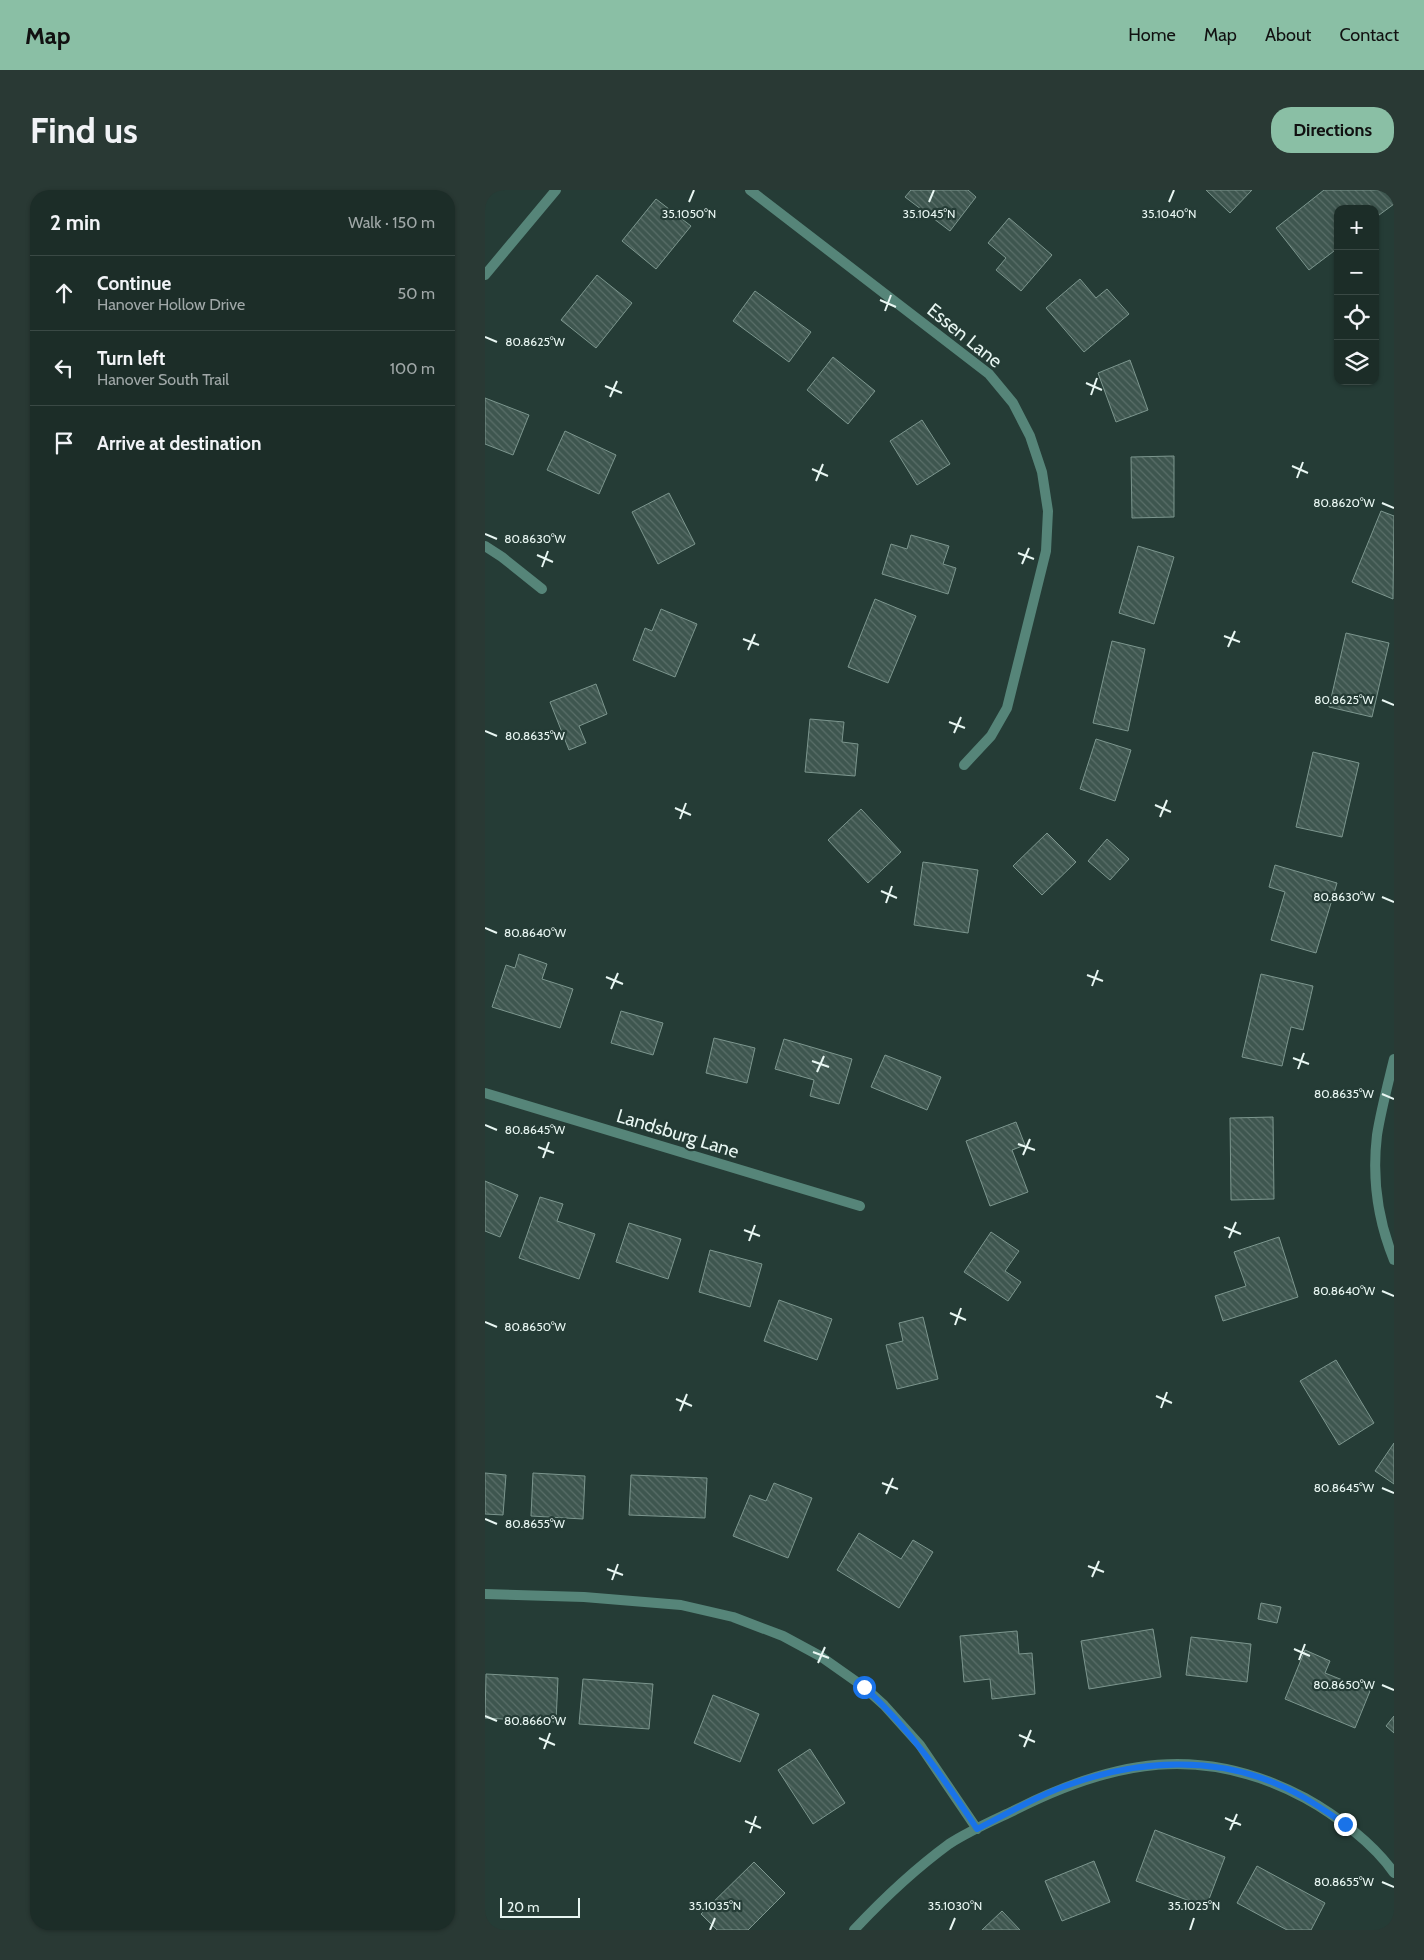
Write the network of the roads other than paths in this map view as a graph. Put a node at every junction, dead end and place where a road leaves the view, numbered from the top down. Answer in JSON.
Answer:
{"nodes":[{"id":1,"x":556,"y":190,"type":"edge"},
{"id":2,"x":750,"y":190,"type":"edge"},
{"id":3,"x":485,"y":275,"type":"edge"},
{"id":4,"x":485,"y":546,"type":"edge"},
{"id":5,"x":542,"y":589,"type":"dead end"},
{"id":6,"x":964,"y":765,"type":"dead end"},
{"id":7,"x":1394,"y":1059,"type":"edge"},
{"id":8,"x":485,"y":1093,"type":"edge"},
{"id":9,"x":860,"y":1206,"type":"dead end"},
{"id":10,"x":1394,"y":1260,"type":"edge"},
{"id":11,"x":485,"y":1594,"type":"edge"},
{"id":12,"x":977,"y":1829,"type":"junction"},
{"id":13,"x":1394,"y":1873,"type":"edge"},
{"id":14,"x":854,"y":1930,"type":"edge"}],
"edges":[{"from":1,"to":3,"type":"street"},
{"from":2,"to":6,"type":"street","name":"Essen Lane"},
{"from":4,"to":5,"type":"street"},
{"from":7,"to":10,"type":"street"},
{"from":8,"to":9,"type":"street","name":"Landsburg Lane"},
{"from":11,"to":12,"type":"street"},
{"from":12,"to":13,"type":"street"},
{"from":12,"to":14,"type":"street"}]}
